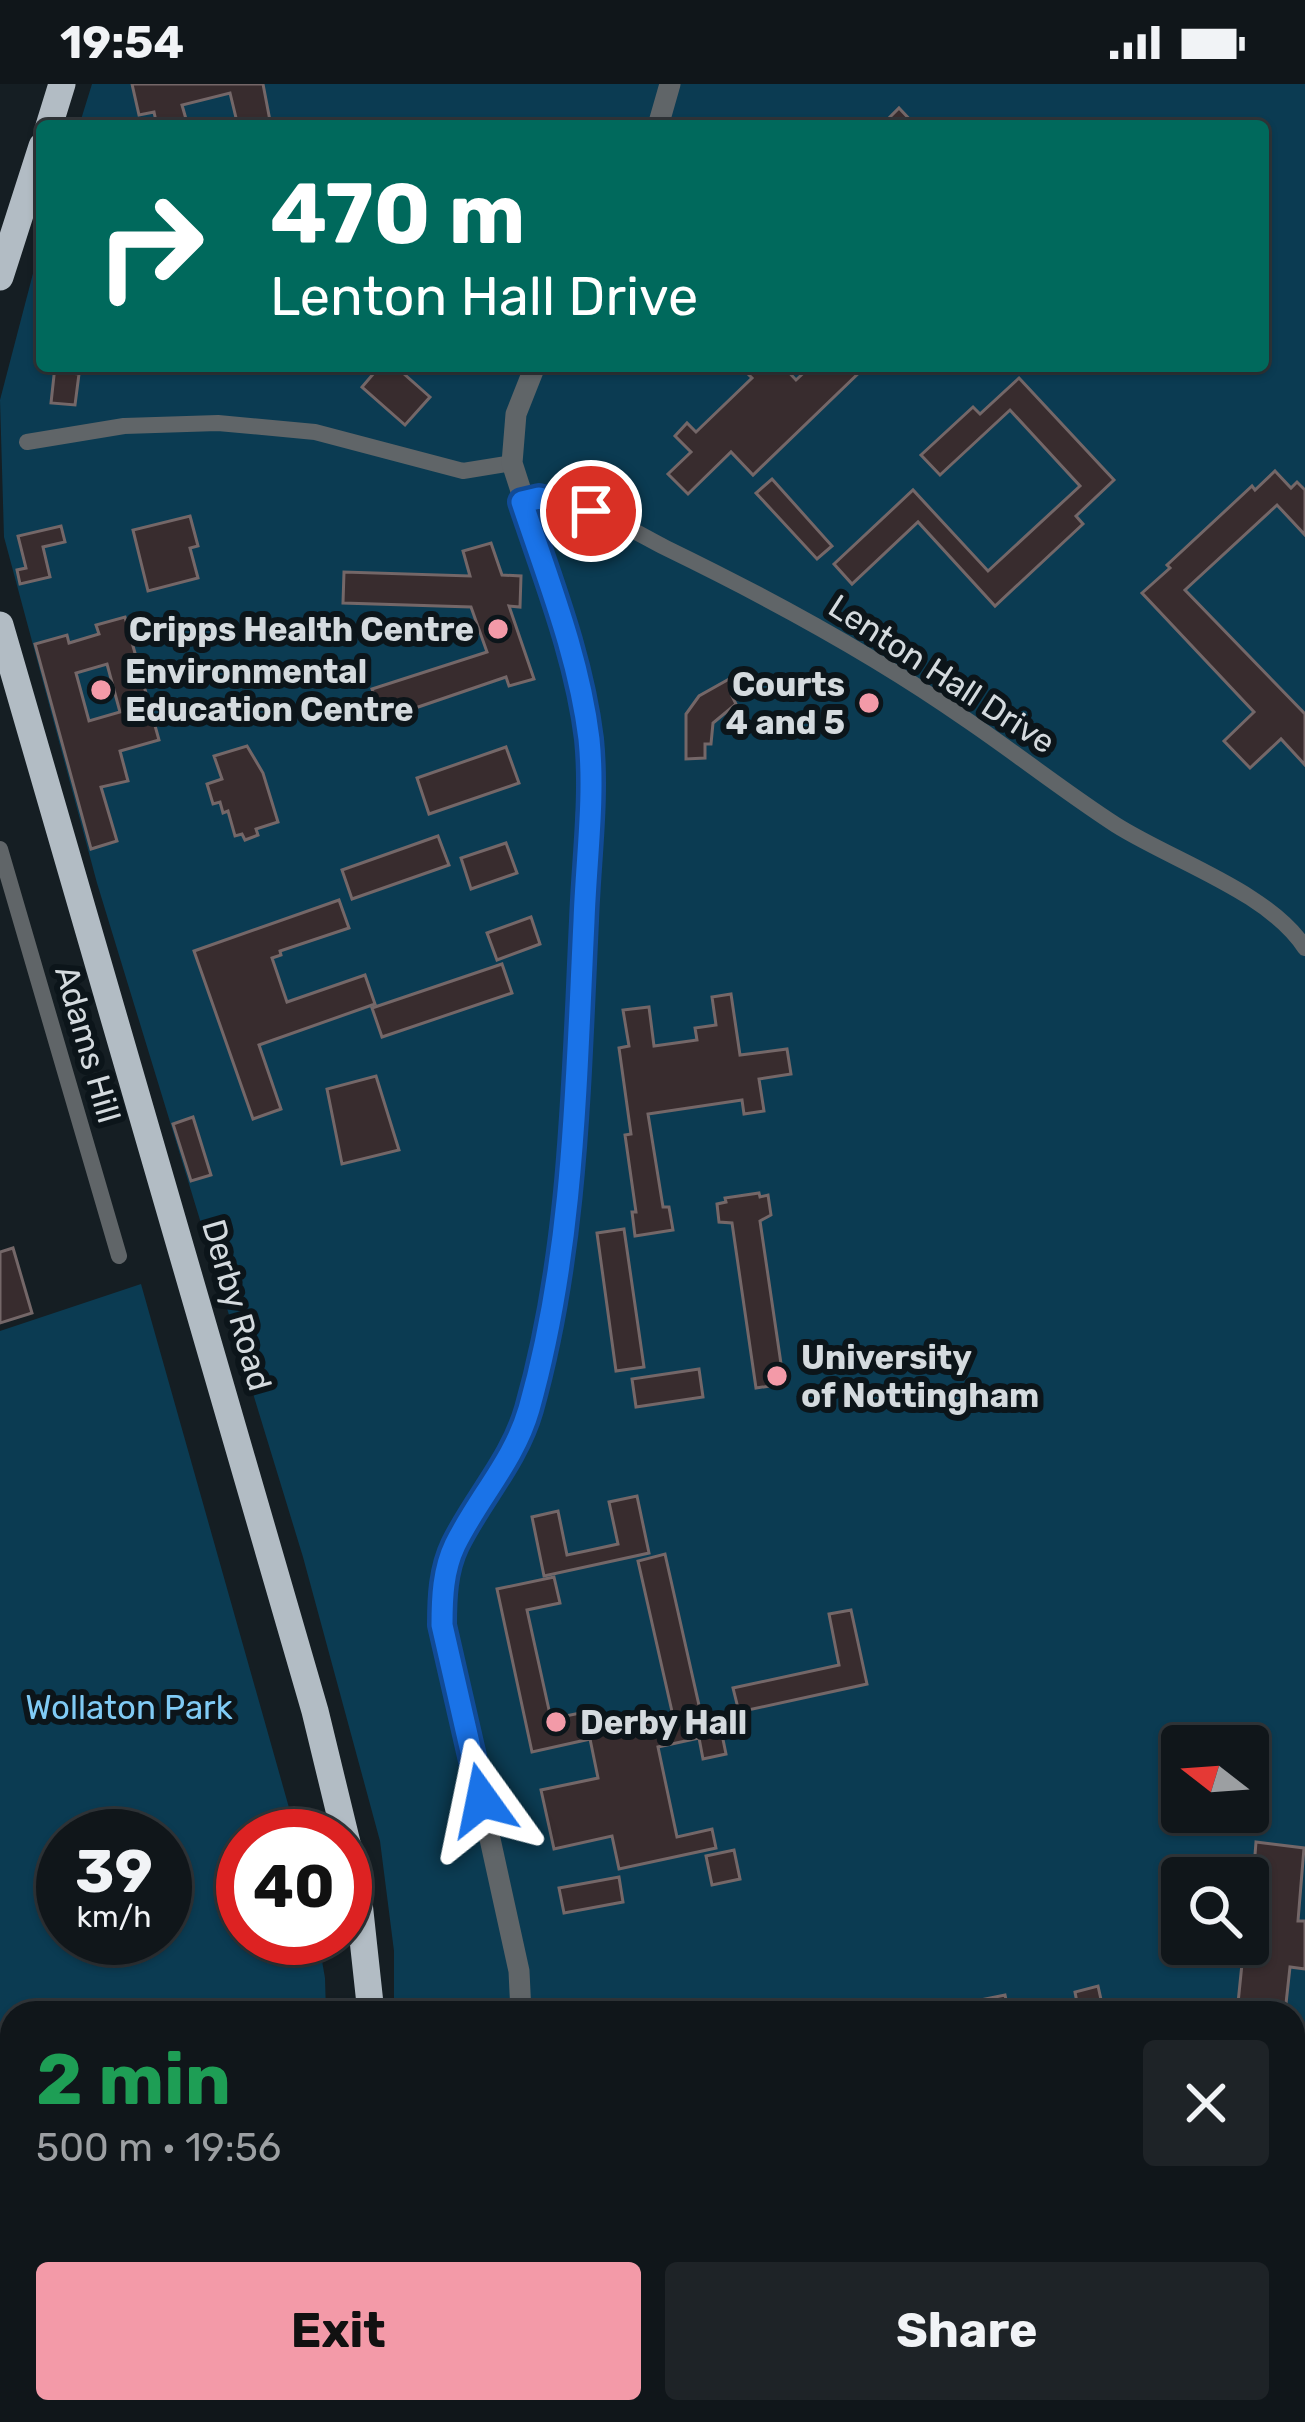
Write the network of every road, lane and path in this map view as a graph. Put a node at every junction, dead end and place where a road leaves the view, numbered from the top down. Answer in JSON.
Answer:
{"nodes":[{"id":1,"x":62,"y":84,"type":"edge"},
{"id":2,"x":670,"y":84,"type":"edge"},
{"id":3,"x":51,"y":120,"type":"edge"},
{"id":4,"x":660,"y":120,"type":"edge"},
{"id":5,"x":36,"y":165,"type":"edge"},
{"id":6,"x":0,"y":277,"type":"edge"},
{"id":7,"x":533,"y":372,"type":"edge"},
{"id":8,"x":27,"y":442,"type":"dead end"},
{"id":9,"x":512,"y":463,"type":"junction"},
{"id":10,"x":522,"y":502,"type":"junction"},
{"id":11,"x":0,"y":625,"type":"edge"},
{"id":12,"x":0,"y":849,"type":"edge"},
{"id":13,"x":1305,"y":948,"type":"edge"},
{"id":14,"x":119,"y":1256,"type":"dead end"},
{"id":15,"x":370,"y":2001,"type":"edge"},
{"id":16,"x":520,"y":2001,"type":"edge"}],
"edges":[{"from":1,"to":3,"type":"highway"},
{"from":2,"to":4,"type":"street"},
{"from":5,"to":6,"type":"highway"},
{"from":7,"to":9,"type":"street"},
{"from":8,"to":9,"type":"street"},
{"from":9,"to":10,"type":"street"},
{"from":10,"to":13,"type":"street","name":"Lenton Hall Drive"},
{"from":10,"to":16,"type":"street"},
{"from":11,"to":15,"type":"highway","name":"Derby Road"},
{"from":12,"to":14,"type":"street","name":"Adams Hill"}]}
